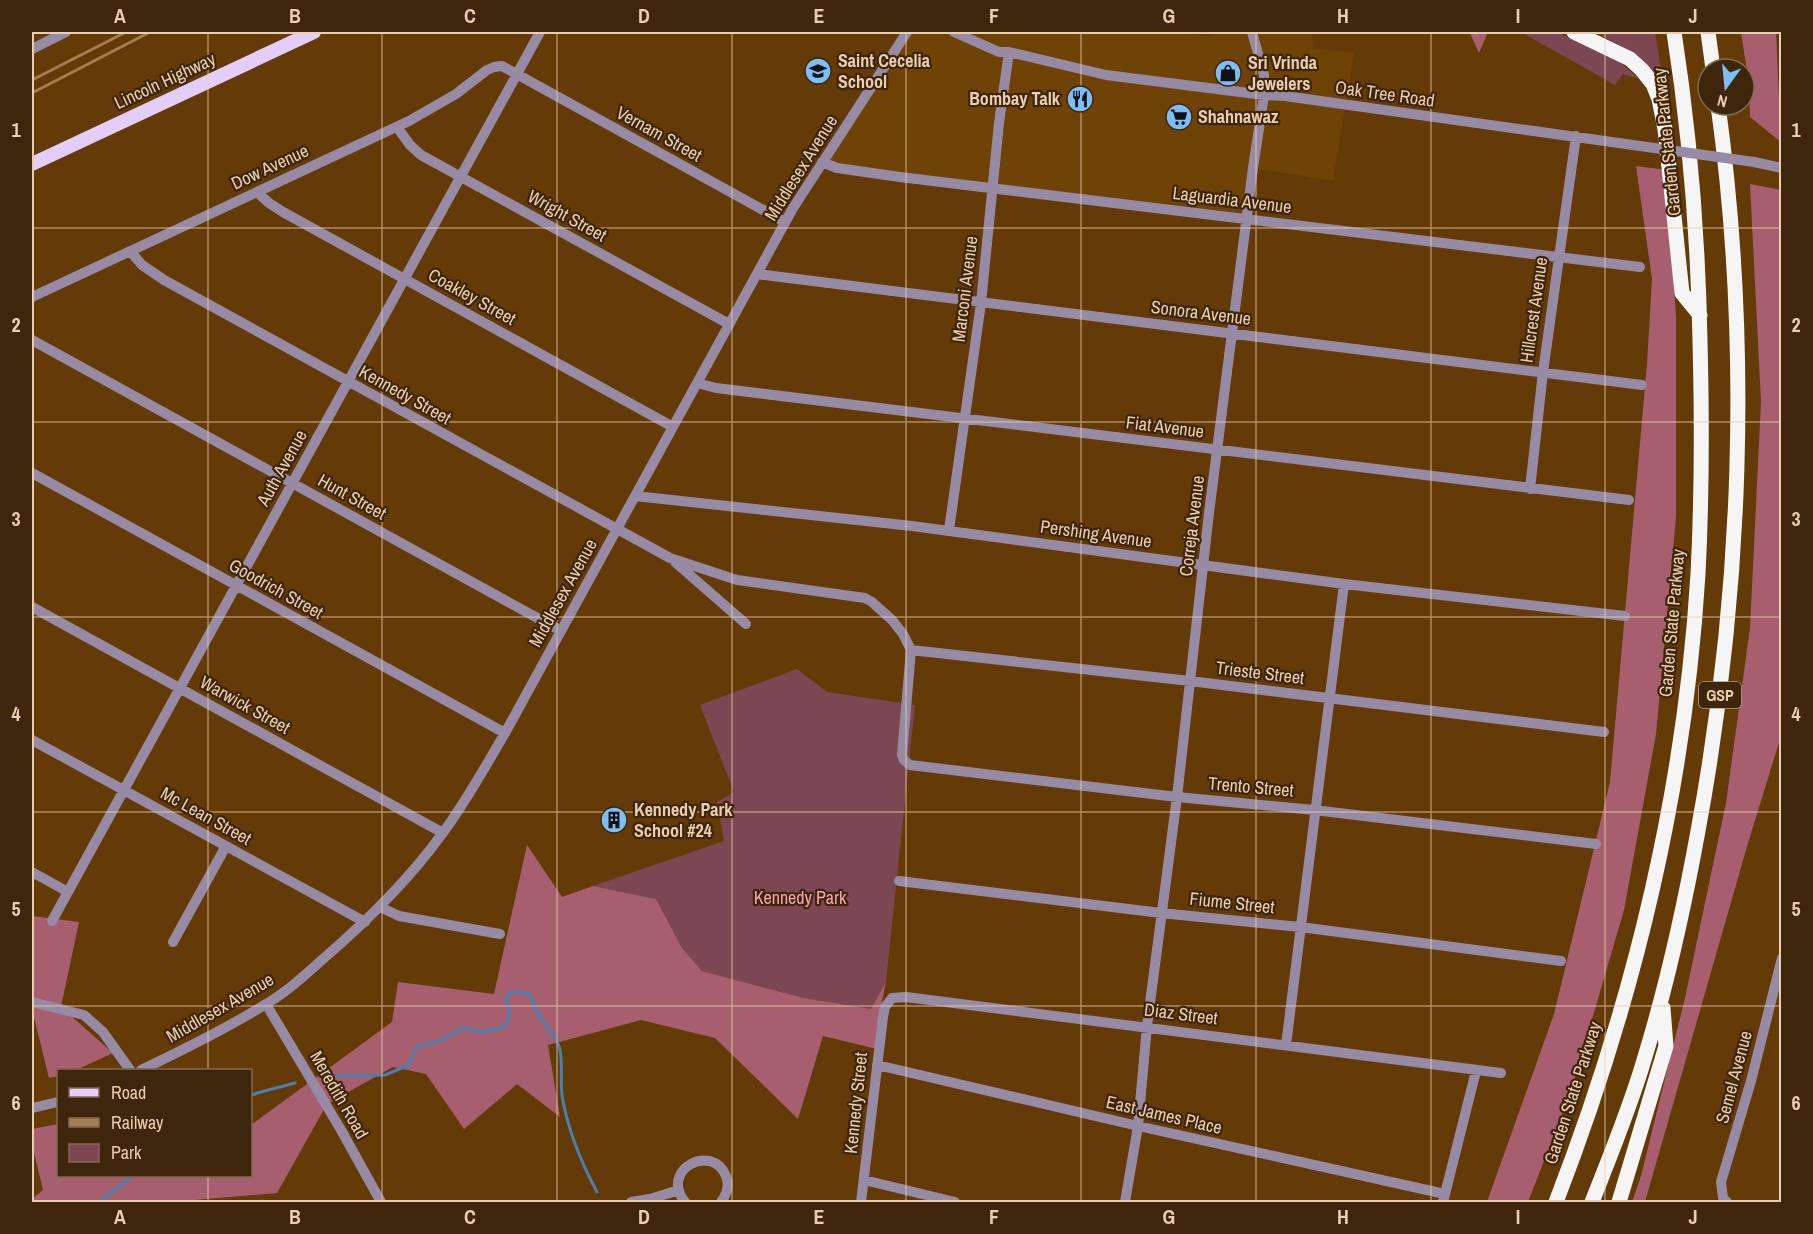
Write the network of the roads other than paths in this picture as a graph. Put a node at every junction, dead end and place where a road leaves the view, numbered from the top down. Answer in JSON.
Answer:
{"nodes":[{"id":1,"x":66,"y":32,"type":"edge"},
{"id":2,"x":314,"y":32,"type":"edge"},
{"id":3,"x":540,"y":32,"type":"edge"},
{"id":4,"x":907,"y":32,"type":"edge"},
{"id":5,"x":954,"y":32,"type":"edge"},
{"id":6,"x":1252,"y":32,"type":"edge"},
{"id":7,"x":1574,"y":32,"type":"edge"},
{"id":8,"x":1674,"y":32,"type":"edge"},
{"id":9,"x":1708,"y":32,"type":"edge"},
{"id":10,"x":32,"y":49,"type":"edge"},
{"id":11,"x":1009,"y":52,"type":"junction"},
{"id":12,"x":1711,"y":57,"type":"edge"},
{"id":13,"x":517,"y":74,"type":"junction"},
{"id":14,"x":1264,"y":95,"type":"junction"},
{"id":15,"x":1719,"y":117,"type":"edge"},
{"id":16,"x":397,"y":127,"type":"junction"},
{"id":17,"x":1576,"y":136,"type":"junction"},
{"id":18,"x":822,"y":162,"type":"junction"},
{"id":19,"x":32,"y":164,"type":"edge"},
{"id":20,"x":1782,"y":168,"type":"edge"},
{"id":21,"x":460,"y":176,"type":"junction"},
{"id":22,"x":993,"y":189,"type":"junction"},
{"id":23,"x":257,"y":192,"type":"junction"},
{"id":24,"x":1247,"y":218,"type":"junction"},
{"id":25,"x":786,"y":222,"type":"junction"},
{"id":26,"x":131,"y":252,"type":"junction"},
{"id":27,"x":1558,"y":258,"type":"junction"},
{"id":28,"x":1640,"y":267,"type":"dead end"},
{"id":29,"x":757,"y":274,"type":"junction"},
{"id":30,"x":404,"y":279,"type":"junction"},
{"id":31,"x":32,"y":297,"type":"edge"},
{"id":32,"x":981,"y":303,"type":"junction"},
{"id":33,"x":1700,"y":315,"type":"junction"},
{"id":34,"x":729,"y":324,"type":"junction"},
{"id":35,"x":1233,"y":333,"type":"junction"},
{"id":36,"x":32,"y":340,"type":"edge"},
{"id":37,"x":1543,"y":372,"type":"junction"},
{"id":38,"x":348,"y":382,"type":"junction"},
{"id":39,"x":697,"y":382,"type":"junction"},
{"id":40,"x":1642,"y":385,"type":"dead end"},
{"id":41,"x":964,"y":419,"type":"junction"},
{"id":42,"x":673,"y":426,"type":"junction"},
{"id":43,"x":1218,"y":450,"type":"junction"},
{"id":44,"x":32,"y":473,"type":"edge"},
{"id":45,"x":292,"y":484,"type":"junction"},
{"id":46,"x":1530,"y":489,"type":"junction"},
{"id":47,"x":635,"y":496,"type":"junction"},
{"id":48,"x":1629,"y":500,"type":"dead end"},
{"id":49,"x":616,"y":530,"type":"junction"},
{"id":50,"x":949,"y":530,"type":"junction"},
{"id":51,"x":670,"y":558,"type":"junction"},
{"id":52,"x":1204,"y":566,"type":"junction"},
{"id":53,"x":1344,"y":584,"type":"junction"},
{"id":54,"x":236,"y":586,"type":"junction"},
{"id":55,"x":32,"y":607,"type":"edge"},
{"id":56,"x":1625,"y":616,"type":"dead end"},
{"id":57,"x":746,"y":624,"type":"dead end"},
{"id":58,"x":561,"y":631,"type":"junction"},
{"id":59,"x":911,"y":650,"type":"junction"},
{"id":60,"x":1190,"y":681,"type":"junction"},
{"id":61,"x":180,"y":688,"type":"junction"},
{"id":62,"x":1329,"y":698,"type":"junction"},
{"id":63,"x":1604,"y":732,"type":"dead end"},
{"id":64,"x":505,"y":733,"type":"junction"},
{"id":65,"x":32,"y":740,"type":"edge"},
{"id":66,"x":124,"y":790,"type":"junction"},
{"id":67,"x":1177,"y":797,"type":"junction"},
{"id":68,"x":1314,"y":810,"type":"junction"},
{"id":69,"x":443,"y":833,"type":"junction"},
{"id":70,"x":1596,"y":844,"type":"dead end"},
{"id":71,"x":226,"y":846,"type":"junction"},
{"id":72,"x":32,"y":872,"type":"edge"},
{"id":73,"x":899,"y":881,"type":"dead end"},
{"id":74,"x":68,"y":892,"type":"junction"},
{"id":75,"x":380,"y":907,"type":"junction"},
{"id":76,"x":1161,"y":913,"type":"junction"},
{"id":77,"x":52,"y":921,"type":"dead end"},
{"id":78,"x":365,"y":922,"type":"junction"},
{"id":79,"x":1300,"y":927,"type":"junction"},
{"id":80,"x":500,"y":934,"type":"dead end"},
{"id":81,"x":173,"y":942,"type":"dead end"},
{"id":82,"x":1782,"y":958,"type":"edge"},
{"id":83,"x":1561,"y":961,"type":"dead end"},
{"id":84,"x":1662,"y":1000,"type":"junction"},
{"id":85,"x":32,"y":1002,"type":"edge"},
{"id":86,"x":266,"y":1004,"type":"junction"},
{"id":87,"x":885,"y":1007,"type":"joint"},
{"id":88,"x":1147,"y":1026,"type":"junction"},
{"id":89,"x":1286,"y":1045,"type":"junction"},
{"id":90,"x":877,"y":1065,"type":"junction"},
{"id":91,"x":129,"y":1069,"type":"edge"},
{"id":92,"x":145,"y":1069,"type":"edge"},
{"id":93,"x":1476,"y":1071,"type":"junction"},
{"id":94,"x":1501,"y":1073,"type":"dead end"},
{"id":95,"x":57,"y":1102,"type":"edge"},
{"id":96,"x":32,"y":1108,"type":"edge"},
{"id":97,"x":1138,"y":1126,"type":"junction"},
{"id":98,"x":864,"y":1180,"type":"junction"},
{"id":99,"x":679,"y":1190,"type":"junction"},
{"id":100,"x":1444,"y":1198,"type":"edge"},
{"id":101,"x":381,"y":1203,"type":"edge"},
{"id":102,"x":631,"y":1203,"type":"edge"},
{"id":103,"x":686,"y":1203,"type":"edge"},
{"id":104,"x":721,"y":1203,"type":"edge"},
{"id":105,"x":861,"y":1203,"type":"edge"},
{"id":106,"x":955,"y":1203,"type":"edge"},
{"id":107,"x":1125,"y":1203,"type":"edge"},
{"id":108,"x":1556,"y":1203,"type":"edge"},
{"id":109,"x":1592,"y":1203,"type":"edge"},
{"id":110,"x":1620,"y":1203,"type":"edge"},
{"id":111,"x":1727,"y":1203,"type":"edge"}],
"edges":[{"from":1,"to":10,"type":"street"},
{"from":2,"to":19,"type":"main road","name":"Lincoln Highway"},
{"from":3,"to":13,"type":"street","name":"Auth Avenue"},
{"from":4,"to":18,"type":"street","name":"Middlesex Avenue"},
{"from":5,"to":11,"type":"street","name":"Oak Tree Road"},
{"from":6,"to":14,"type":"street","name":"Correja Avenue"},
{"from":7,"to":33,"type":"highway"},
{"from":8,"to":33,"type":"highway","name":"Garden State Parkway","number":"GSP"},
{"from":9,"to":12,"type":"highway"},
{"from":11,"to":14,"type":"street","name":"Oak Tree Road"},
{"from":11,"to":22,"type":"street","name":"Marconi Avenue"},
{"from":13,"to":16,"type":"street","name":"Dow Avenue"},
{"from":13,"to":21,"type":"street","name":"Auth Avenue"},
{"from":13,"to":25,"type":"street","name":"Vernam Street"},
{"from":14,"to":17,"type":"street","name":"Oak Tree Road"},
{"from":14,"to":24,"type":"street","name":"Correja Avenue"},
{"from":15,"to":84,"type":"highway","number":"GSP"},
{"from":16,"to":21,"type":"street","name":"Wright Street"},
{"from":16,"to":23,"type":"street","name":"Dow Avenue"},
{"from":17,"to":20,"type":"street","name":"Oak Tree Road","bridge":true},
{"from":17,"to":27,"type":"street","name":"Hillcrest Avenue"},
{"from":18,"to":22,"type":"street","name":"Laguardia Avenue"},
{"from":18,"to":25,"type":"street","name":"Middlesex Avenue"},
{"from":21,"to":30,"type":"street","name":"Auth Avenue"},
{"from":21,"to":34,"type":"street","name":"Wright Street"},
{"from":22,"to":24,"type":"street","name":"Laguardia Avenue"},
{"from":22,"to":32,"type":"street","name":"Marconi Avenue"},
{"from":23,"to":26,"type":"street","name":"Dow Avenue"},
{"from":23,"to":30,"type":"street","name":"Coakley Street"},
{"from":24,"to":27,"type":"street","name":"Laguardia Avenue"},
{"from":24,"to":35,"type":"street","name":"Correja Avenue"},
{"from":25,"to":29,"type":"street","name":"Middlesex Avenue"},
{"from":26,"to":31,"type":"street","name":"Dow Avenue"},
{"from":26,"to":38,"type":"street","name":"Kennedy Street"},
{"from":27,"to":28,"type":"street","name":"Laguardia Avenue"},
{"from":27,"to":37,"type":"street","name":"Hillcrest Avenue"},
{"from":29,"to":32,"type":"street","name":"Sonora Avenue"},
{"from":29,"to":34,"type":"street","name":"Middlesex Avenue"},
{"from":30,"to":38,"type":"street","name":"Auth Avenue"},
{"from":30,"to":42,"type":"street","name":"Coakley Street"},
{"from":32,"to":35,"type":"street","name":"Sonora Avenue"},
{"from":32,"to":41,"type":"street","name":"Marconi Avenue"},
{"from":33,"to":108,"type":"highway","name":"Garden State Parkway","number":"GSP"},
{"from":34,"to":39,"type":"street","name":"Middlesex Avenue"},
{"from":35,"to":37,"type":"street","name":"Sonora Avenue"},
{"from":35,"to":43,"type":"street","name":"Correja Avenue"},
{"from":36,"to":45,"type":"street","name":"Hunt Street"},
{"from":37,"to":40,"type":"street","name":"Sonora Avenue"},
{"from":37,"to":46,"type":"street","name":"Hillcrest Avenue"},
{"from":38,"to":45,"type":"street","name":"Auth Avenue"},
{"from":38,"to":49,"type":"street","name":"Kennedy Street"},
{"from":39,"to":41,"type":"street","name":"Fiat Avenue"},
{"from":39,"to":42,"type":"street","name":"Middlesex Avenue"},
{"from":41,"to":43,"type":"street","name":"Fiat Avenue"},
{"from":41,"to":50,"type":"street","name":"Marconi Avenue"},
{"from":42,"to":47,"type":"street","name":"Middlesex Avenue"},
{"from":43,"to":46,"type":"street","name":"Fiat Avenue"},
{"from":43,"to":52,"type":"street","name":"Correja Avenue"},
{"from":44,"to":54,"type":"street","name":"Goodrich Street"},
{"from":45,"to":54,"type":"street","name":"Auth Avenue"},
{"from":45,"to":58,"type":"street","name":"Hunt Street"},
{"from":46,"to":48,"type":"street","name":"Fiat Avenue"},
{"from":47,"to":49,"type":"street","name":"Middlesex Avenue"},
{"from":47,"to":50,"type":"street","name":"Pershing Avenue"},
{"from":49,"to":51,"type":"street","name":"Kennedy Street"},
{"from":49,"to":58,"type":"street","name":"Middlesex Avenue"},
{"from":50,"to":52,"type":"street","name":"Pershing Avenue"},
{"from":51,"to":57,"type":"street","name":"Kennedy Street"},
{"from":51,"to":59,"type":"street","name":"Kennedy Street"},
{"from":52,"to":53,"type":"street","name":"Pershing Avenue"},
{"from":52,"to":60,"type":"street","name":"Correja Avenue"},
{"from":53,"to":56,"type":"street","name":"Pershing Avenue"},
{"from":53,"to":62,"type":"street"},
{"from":54,"to":61,"type":"street","name":"Auth Avenue"},
{"from":54,"to":64,"type":"street","name":"Goodrich Street"},
{"from":55,"to":61,"type":"street","name":"Warwick Street"},
{"from":58,"to":64,"type":"street","name":"Middlesex Avenue"},
{"from":59,"to":60,"type":"street","name":"Trieste Street"},
{"from":59,"to":67,"type":"street","name":"Trento Street"},
{"from":60,"to":62,"type":"street","name":"Trieste Street"},
{"from":60,"to":67,"type":"street","name":"Correja Avenue"},
{"from":61,"to":66,"type":"street","name":"Auth Avenue"},
{"from":61,"to":69,"type":"street","name":"Warwick Street"},
{"from":62,"to":63,"type":"street","name":"Trieste Street"},
{"from":62,"to":68,"type":"street"},
{"from":64,"to":69,"type":"street","name":"Middlesex Avenue"},
{"from":65,"to":66,"type":"street","name":"Mc Lean Street"},
{"from":66,"to":71,"type":"street","name":"Mc Lean Street"},
{"from":66,"to":74,"type":"street","name":"Auth Avenue"},
{"from":67,"to":68,"type":"street","name":"Trento Street"},
{"from":67,"to":76,"type":"street","name":"Correja Avenue"},
{"from":68,"to":70,"type":"street","name":"Trento Street"},
{"from":68,"to":79,"type":"street"},
{"from":69,"to":75,"type":"street","name":"Middlesex Avenue"},
{"from":71,"to":78,"type":"street","name":"Mc Lean Street"},
{"from":71,"to":81,"type":"street"},
{"from":72,"to":74,"type":"street"},
{"from":73,"to":76,"type":"street","name":"Fiume Street"},
{"from":74,"to":77,"type":"street","name":"Auth Avenue"},
{"from":75,"to":78,"type":"street","name":"Middlesex Avenue"},
{"from":75,"to":80,"type":"street"},
{"from":76,"to":79,"type":"street","name":"Fiume Street"},
{"from":76,"to":88,"type":"street","name":"Correja Avenue"},
{"from":78,"to":86,"type":"street","name":"Middlesex Avenue"},
{"from":79,"to":83,"type":"street","name":"Fiume Street"},
{"from":79,"to":89,"type":"street"},
{"from":82,"to":111,"type":"street","name":"Semel Avenue"},
{"from":84,"to":109,"type":"highway","number":"GSP"},
{"from":84,"to":110,"type":"highway"},
{"from":85,"to":91,"type":"street"},
{"from":86,"to":92,"type":"street","name":"Middlesex Avenue"},
{"from":86,"to":101,"type":"street","name":"Meredith Road"},
{"from":87,"to":88,"type":"street","name":"Diaz Street"},
{"from":87,"to":90,"type":"street","name":"Kennedy Street"},
{"from":88,"to":89,"type":"street","name":"Diaz Street"},
{"from":88,"to":97,"type":"street","name":"Correja Avenue"},
{"from":89,"to":93,"type":"street","name":"Diaz Street"},
{"from":90,"to":97,"type":"street","name":"East James Place"},
{"from":90,"to":98,"type":"street","name":"Kennedy Street"},
{"from":93,"to":94,"type":"street","name":"Diaz Street"},
{"from":93,"to":100,"type":"street"},
{"from":95,"to":96,"type":"street"},
{"from":97,"to":100,"type":"street","name":"East James Place"},
{"from":97,"to":107,"type":"street","name":"Correja Avenue"},
{"from":98,"to":105,"type":"street","name":"Kennedy Street"},
{"from":98,"to":106,"type":"street"},
{"from":99,"to":102,"type":"street"},
{"from":99,"to":103,"type":"street"},
{"from":99,"to":104,"type":"street"}]}
